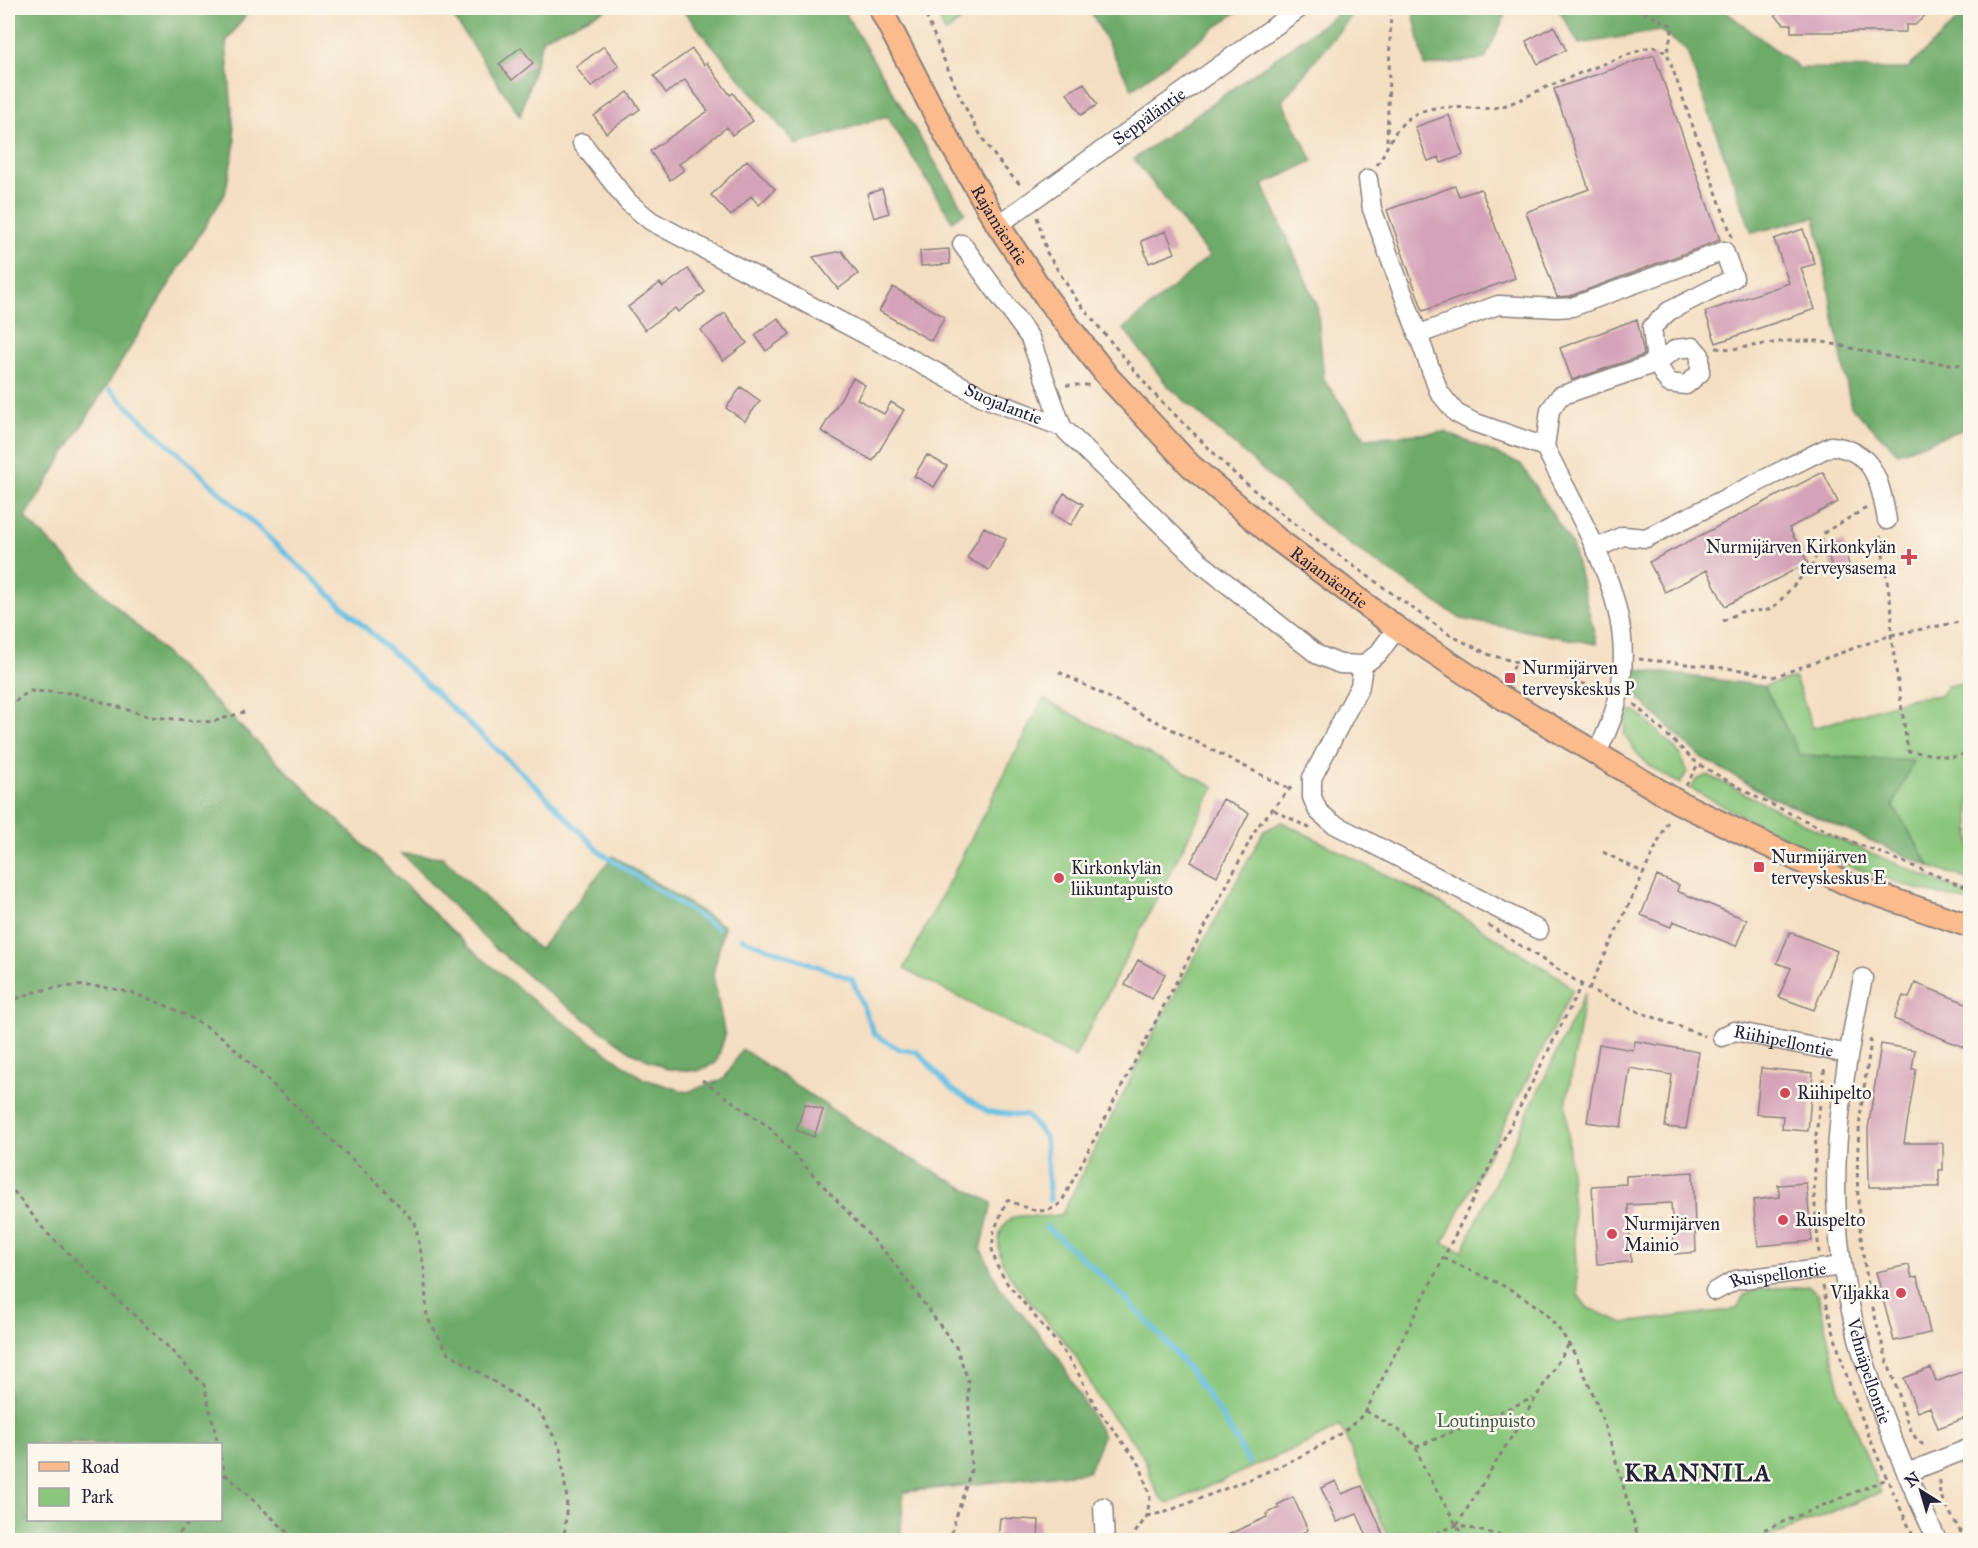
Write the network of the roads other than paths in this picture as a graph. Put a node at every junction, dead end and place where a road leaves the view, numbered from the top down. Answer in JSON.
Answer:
{"nodes":[{"id":1,"x":880,"y":8,"type":"edge"},
{"id":2,"x":1300,"y":8,"type":"edge"},
{"id":3,"x":582,"y":143,"type":"dead end"},
{"id":4,"x":1368,"y":179,"type":"road end"},
{"id":5,"x":998,"y":225,"type":"junction"},
{"id":6,"x":963,"y":244,"type":"dead end"},
{"id":7,"x":1416,"y":335,"type":"junction"},
{"id":8,"x":1656,"y":363,"type":"junction"},
{"id":9,"x":1062,"y":427,"type":"junction"},
{"id":10,"x":1545,"y":447,"type":"junction"},
{"id":11,"x":1879,"y":515,"type":"road end"},
{"id":12,"x":1594,"y":549,"type":"junction"},
{"id":13,"x":1397,"y":628,"type":"junction"},
{"id":14,"x":1363,"y":665,"type":"junction"},
{"id":15,"x":1595,"y":755,"type":"junction"},
{"id":16,"x":1971,"y":926,"type":"edge"},
{"id":17,"x":1539,"y":930,"type":"dead end"},
{"id":18,"x":1863,"y":978,"type":"dead end"},
{"id":19,"x":1722,"y":1037,"type":"road end"},
{"id":20,"x":1848,"y":1054,"type":"junction"},
{"id":21,"x":1842,"y":1266,"type":"junction"},
{"id":22,"x":1716,"y":1291,"type":"dead end"},
{"id":23,"x":1971,"y":1448,"type":"edge"},
{"id":24,"x":1907,"y":1473,"type":"junction"},
{"id":25,"x":1103,"y":1507,"type":"dead end"},
{"id":26,"x":1105,"y":1540,"type":"edge"},
{"id":27,"x":1937,"y":1540,"type":"edge"}],
"edges":[{"from":1,"to":5,"type":"main road","name":"Rajamäentie"},
{"from":2,"to":5,"type":"street","name":"Seppäläntie"},
{"from":3,"to":9,"type":"street","name":"Suojalantie"},
{"from":4,"to":7,"type":"street"},
{"from":5,"to":13,"type":"main road","name":"Rajamäentie"},
{"from":6,"to":9,"type":"street"},
{"from":7,"to":8,"type":"street"},
{"from":7,"to":10,"type":"street"},
{"from":8,"to":8,"type":"street"},
{"from":8,"to":10,"type":"street"},
{"from":9,"to":14,"type":"street","name":"Suojalantie"},
{"from":10,"to":12,"type":"street"},
{"from":11,"to":12,"type":"street"},
{"from":12,"to":15,"type":"street"},
{"from":13,"to":14,"type":"street"},
{"from":13,"to":15,"type":"main road","name":"Rajamäentie"},
{"from":14,"to":17,"type":"street"},
{"from":15,"to":16,"type":"main road","name":"Rajamäentie"},
{"from":18,"to":20,"type":"street","name":"Vehnäpellontie"},
{"from":19,"to":20,"type":"street","name":"Riihipellontie"},
{"from":20,"to":21,"type":"street","name":"Vehnäpellontie"},
{"from":21,"to":22,"type":"street","name":"Ruispellontie"},
{"from":21,"to":24,"type":"street","name":"Vehnäpellontie"},
{"from":23,"to":24,"type":"street"},
{"from":24,"to":27,"type":"street","name":"Vehnäpellontie"},
{"from":25,"to":26,"type":"street"}]}
